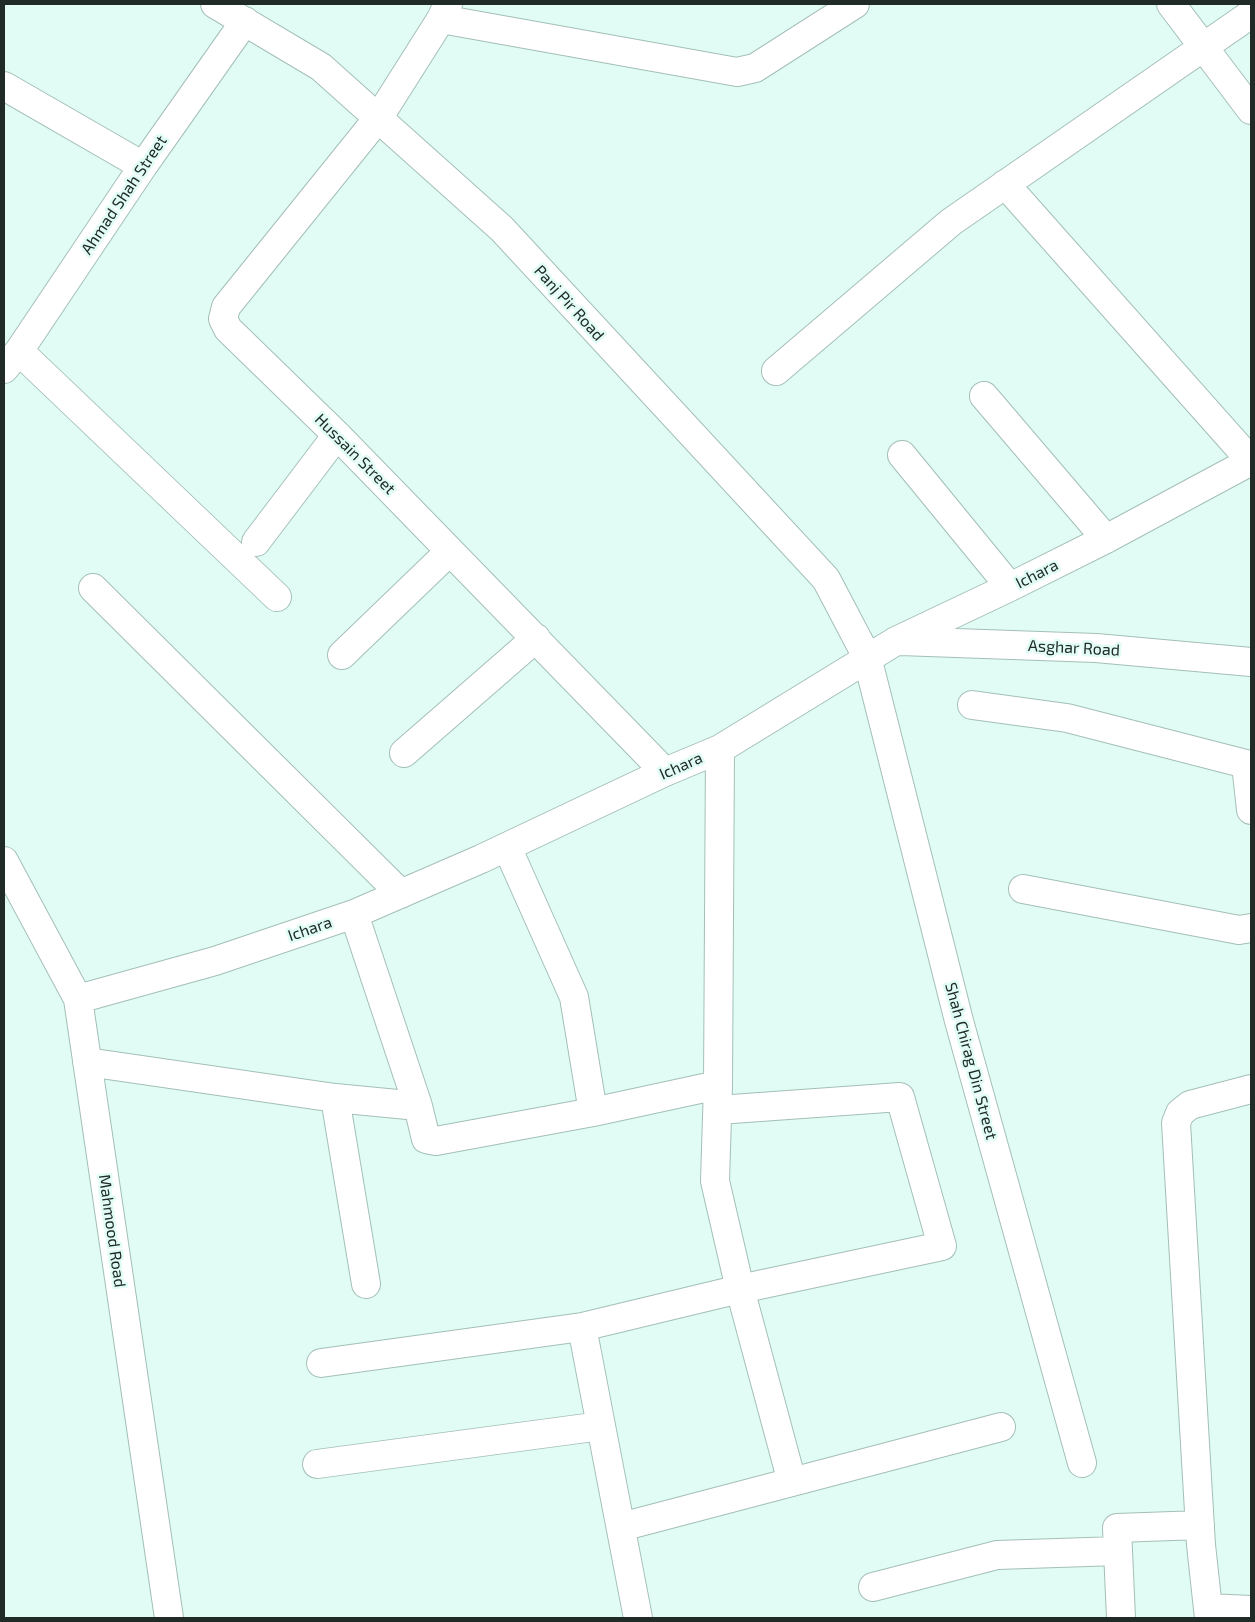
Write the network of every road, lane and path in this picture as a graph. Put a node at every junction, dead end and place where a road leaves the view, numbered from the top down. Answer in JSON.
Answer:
{"nodes":[{"id":1,"x":215,"y":4,"type":"edge"},
{"id":2,"x":855,"y":4,"type":"edge"},
{"id":3,"x":1171,"y":4,"type":"edge"},
{"id":4,"x":444,"y":12,"type":"edge"},
{"id":5,"x":1251,"y":14,"type":"edge"},
{"id":6,"x":245,"y":21,"type":"junction"},
{"id":7,"x":1202,"y":47,"type":"junction"},
{"id":8,"x":4,"y":86,"type":"edge"},
{"id":9,"x":1251,"y":110,"type":"edge"},
{"id":10,"x":379,"y":117,"type":"junction"},
{"id":11,"x":143,"y":166,"type":"junction"},
{"id":12,"x":1005,"y":184,"type":"junction"},
{"id":13,"x":12,"y":360,"type":"edge"},
{"id":14,"x":776,"y":371,"type":"dead end"},
{"id":15,"x":984,"y":396,"type":"dead end"},
{"id":16,"x":337,"y":435,"type":"junction"},
{"id":17,"x":902,"y":455,"type":"dead end"},
{"id":18,"x":1251,"y":461,"type":"edge"},
{"id":19,"x":1106,"y":539,"type":"junction"},
{"id":20,"x":256,"y":542,"type":"dead end"},
{"id":21,"x":450,"y":551,"type":"junction"},
{"id":22,"x":1010,"y":587,"type":"junction"},
{"id":23,"x":94,"y":588,"type":"dead end"},
{"id":24,"x":277,"y":596,"type":"dead end"},
{"id":25,"x":536,"y":638,"type":"junction"},
{"id":26,"x":896,"y":641,"type":"junction"},
{"id":27,"x":342,"y":655,"type":"dead end"},
{"id":28,"x":867,"y":658,"type":"junction"},
{"id":29,"x":1251,"y":662,"type":"edge"},
{"id":30,"x":972,"y":705,"type":"dead end"},
{"id":31,"x":720,"y":749,"type":"junction"},
{"id":32,"x":404,"y":753,"type":"dead end"},
{"id":33,"x":666,"y":772,"type":"junction"},
{"id":34,"x":1251,"y":810,"type":"edge"},
{"id":35,"x":507,"y":847,"type":"junction"},
{"id":36,"x":4,"y":861,"type":"edge"},
{"id":37,"x":1023,"y":889,"type":"dead end"},
{"id":38,"x":401,"y":894,"type":"junction"},
{"id":39,"x":354,"y":914,"type":"junction"},
{"id":40,"x":1251,"y":928,"type":"edge"},
{"id":41,"x":78,"y":999,"type":"junction"},
{"id":42,"x":87,"y":1062,"type":"junction"},
{"id":43,"x":1251,"y":1089,"type":"edge"},
{"id":44,"x":718,"y":1097,"type":"junction"},
{"id":45,"x":335,"y":1098,"type":"junction"},
{"id":46,"x":418,"y":1106,"type":"junction"},
{"id":47,"x":593,"y":1112,"type":"junction"},
{"id":48,"x":366,"y":1284,"type":"dead end"},
{"id":49,"x":740,"y":1289,"type":"junction"},
{"id":50,"x":582,"y":1327,"type":"junction"},
{"id":51,"x":321,"y":1363,"type":"dead end"},
{"id":52,"x":601,"y":1426,"type":"junction"},
{"id":53,"x":1001,"y":1427,"type":"dead end"},
{"id":54,"x":1082,"y":1463,"type":"dead end"},
{"id":55,"x":317,"y":1464,"type":"dead end"},
{"id":56,"x":792,"y":1482,"type":"junction"},
{"id":57,"x":1200,"y":1525,"type":"junction"},
{"id":58,"x":621,"y":1527,"type":"junction"},
{"id":59,"x":1118,"y":1551,"type":"junction"},
{"id":60,"x":873,"y":1587,"type":"dead end"},
{"id":61,"x":1251,"y":1610,"type":"edge"},
{"id":62,"x":1208,"y":1613,"type":"edge"},
{"id":63,"x":169,"y":1618,"type":"edge"},
{"id":64,"x":638,"y":1618,"type":"edge"},
{"id":65,"x":1121,"y":1618,"type":"edge"}],
"edges":[{"from":1,"to":6,"type":"street","name":"Panj Pir Road"},
{"from":2,"to":4,"type":"street"},
{"from":3,"to":7,"type":"street"},
{"from":4,"to":10,"type":"street"},
{"from":5,"to":7,"type":"street"},
{"from":6,"to":10,"type":"street","name":"Panj Pir Road"},
{"from":6,"to":11,"type":"street","name":"Ahmad Shah Street"},
{"from":7,"to":9,"type":"street"},
{"from":7,"to":12,"type":"street"},
{"from":8,"to":11,"type":"street"},
{"from":10,"to":16,"type":"street","name":"Hussain Street"},
{"from":10,"to":28,"type":"street","name":"Panj Pir Road"},
{"from":11,"to":13,"type":"street","name":"Ahmad Shah Street"},
{"from":12,"to":14,"type":"street"},
{"from":12,"to":18,"type":"street"},
{"from":13,"to":24,"type":"street"},
{"from":15,"to":19,"type":"street"},
{"from":16,"to":20,"type":"street"},
{"from":16,"to":21,"type":"street","name":"Hussain Street"},
{"from":17,"to":22,"type":"street"},
{"from":18,"to":19,"type":"street","name":"Ichara"},
{"from":19,"to":22,"type":"street","name":"Ichara"},
{"from":21,"to":25,"type":"street","name":"Hussain Street"},
{"from":21,"to":27,"type":"street"},
{"from":22,"to":26,"type":"street","name":"Ichara"},
{"from":23,"to":38,"type":"street"},
{"from":25,"to":32,"type":"street"},
{"from":25,"to":33,"type":"street","name":"Hussain Street"},
{"from":26,"to":28,"type":"street","name":"Ichara"},
{"from":26,"to":29,"type":"street","name":"Asghar Road"},
{"from":28,"to":31,"type":"street","name":"Ichara"},
{"from":28,"to":54,"type":"street","name":"Shah Chirag Din Street"},
{"from":30,"to":34,"type":"street"},
{"from":31,"to":33,"type":"street","name":"Ichara"},
{"from":31,"to":44,"type":"street"},
{"from":33,"to":35,"type":"street","name":"Ichara"},
{"from":35,"to":38,"type":"street","name":"Ichara"},
{"from":35,"to":47,"type":"street"},
{"from":36,"to":41,"type":"street","name":"Mahmood Road"},
{"from":37,"to":40,"type":"street"},
{"from":38,"to":39,"type":"street","name":"Ichara"},
{"from":39,"to":41,"type":"street","name":"Ichara"},
{"from":39,"to":46,"type":"street"},
{"from":41,"to":42,"type":"street","name":"Mahmood Road"},
{"from":42,"to":45,"type":"street"},
{"from":42,"to":63,"type":"street","name":"Mahmood Road"},
{"from":43,"to":57,"type":"street"},
{"from":44,"to":47,"type":"street"},
{"from":44,"to":49,"type":"street"},
{"from":44,"to":49,"type":"street"},
{"from":45,"to":46,"type":"street"},
{"from":45,"to":48,"type":"street"},
{"from":46,"to":47,"type":"street"},
{"from":49,"to":50,"type":"street"},
{"from":49,"to":56,"type":"street"},
{"from":50,"to":51,"type":"street"},
{"from":50,"to":52,"type":"street"},
{"from":52,"to":55,"type":"street"},
{"from":52,"to":58,"type":"street"},
{"from":53,"to":56,"type":"street"},
{"from":56,"to":58,"type":"street"},
{"from":57,"to":59,"type":"street"},
{"from":57,"to":62,"type":"street"},
{"from":58,"to":64,"type":"street"},
{"from":59,"to":60,"type":"street"},
{"from":59,"to":65,"type":"street"},
{"from":61,"to":62,"type":"street"}]}
